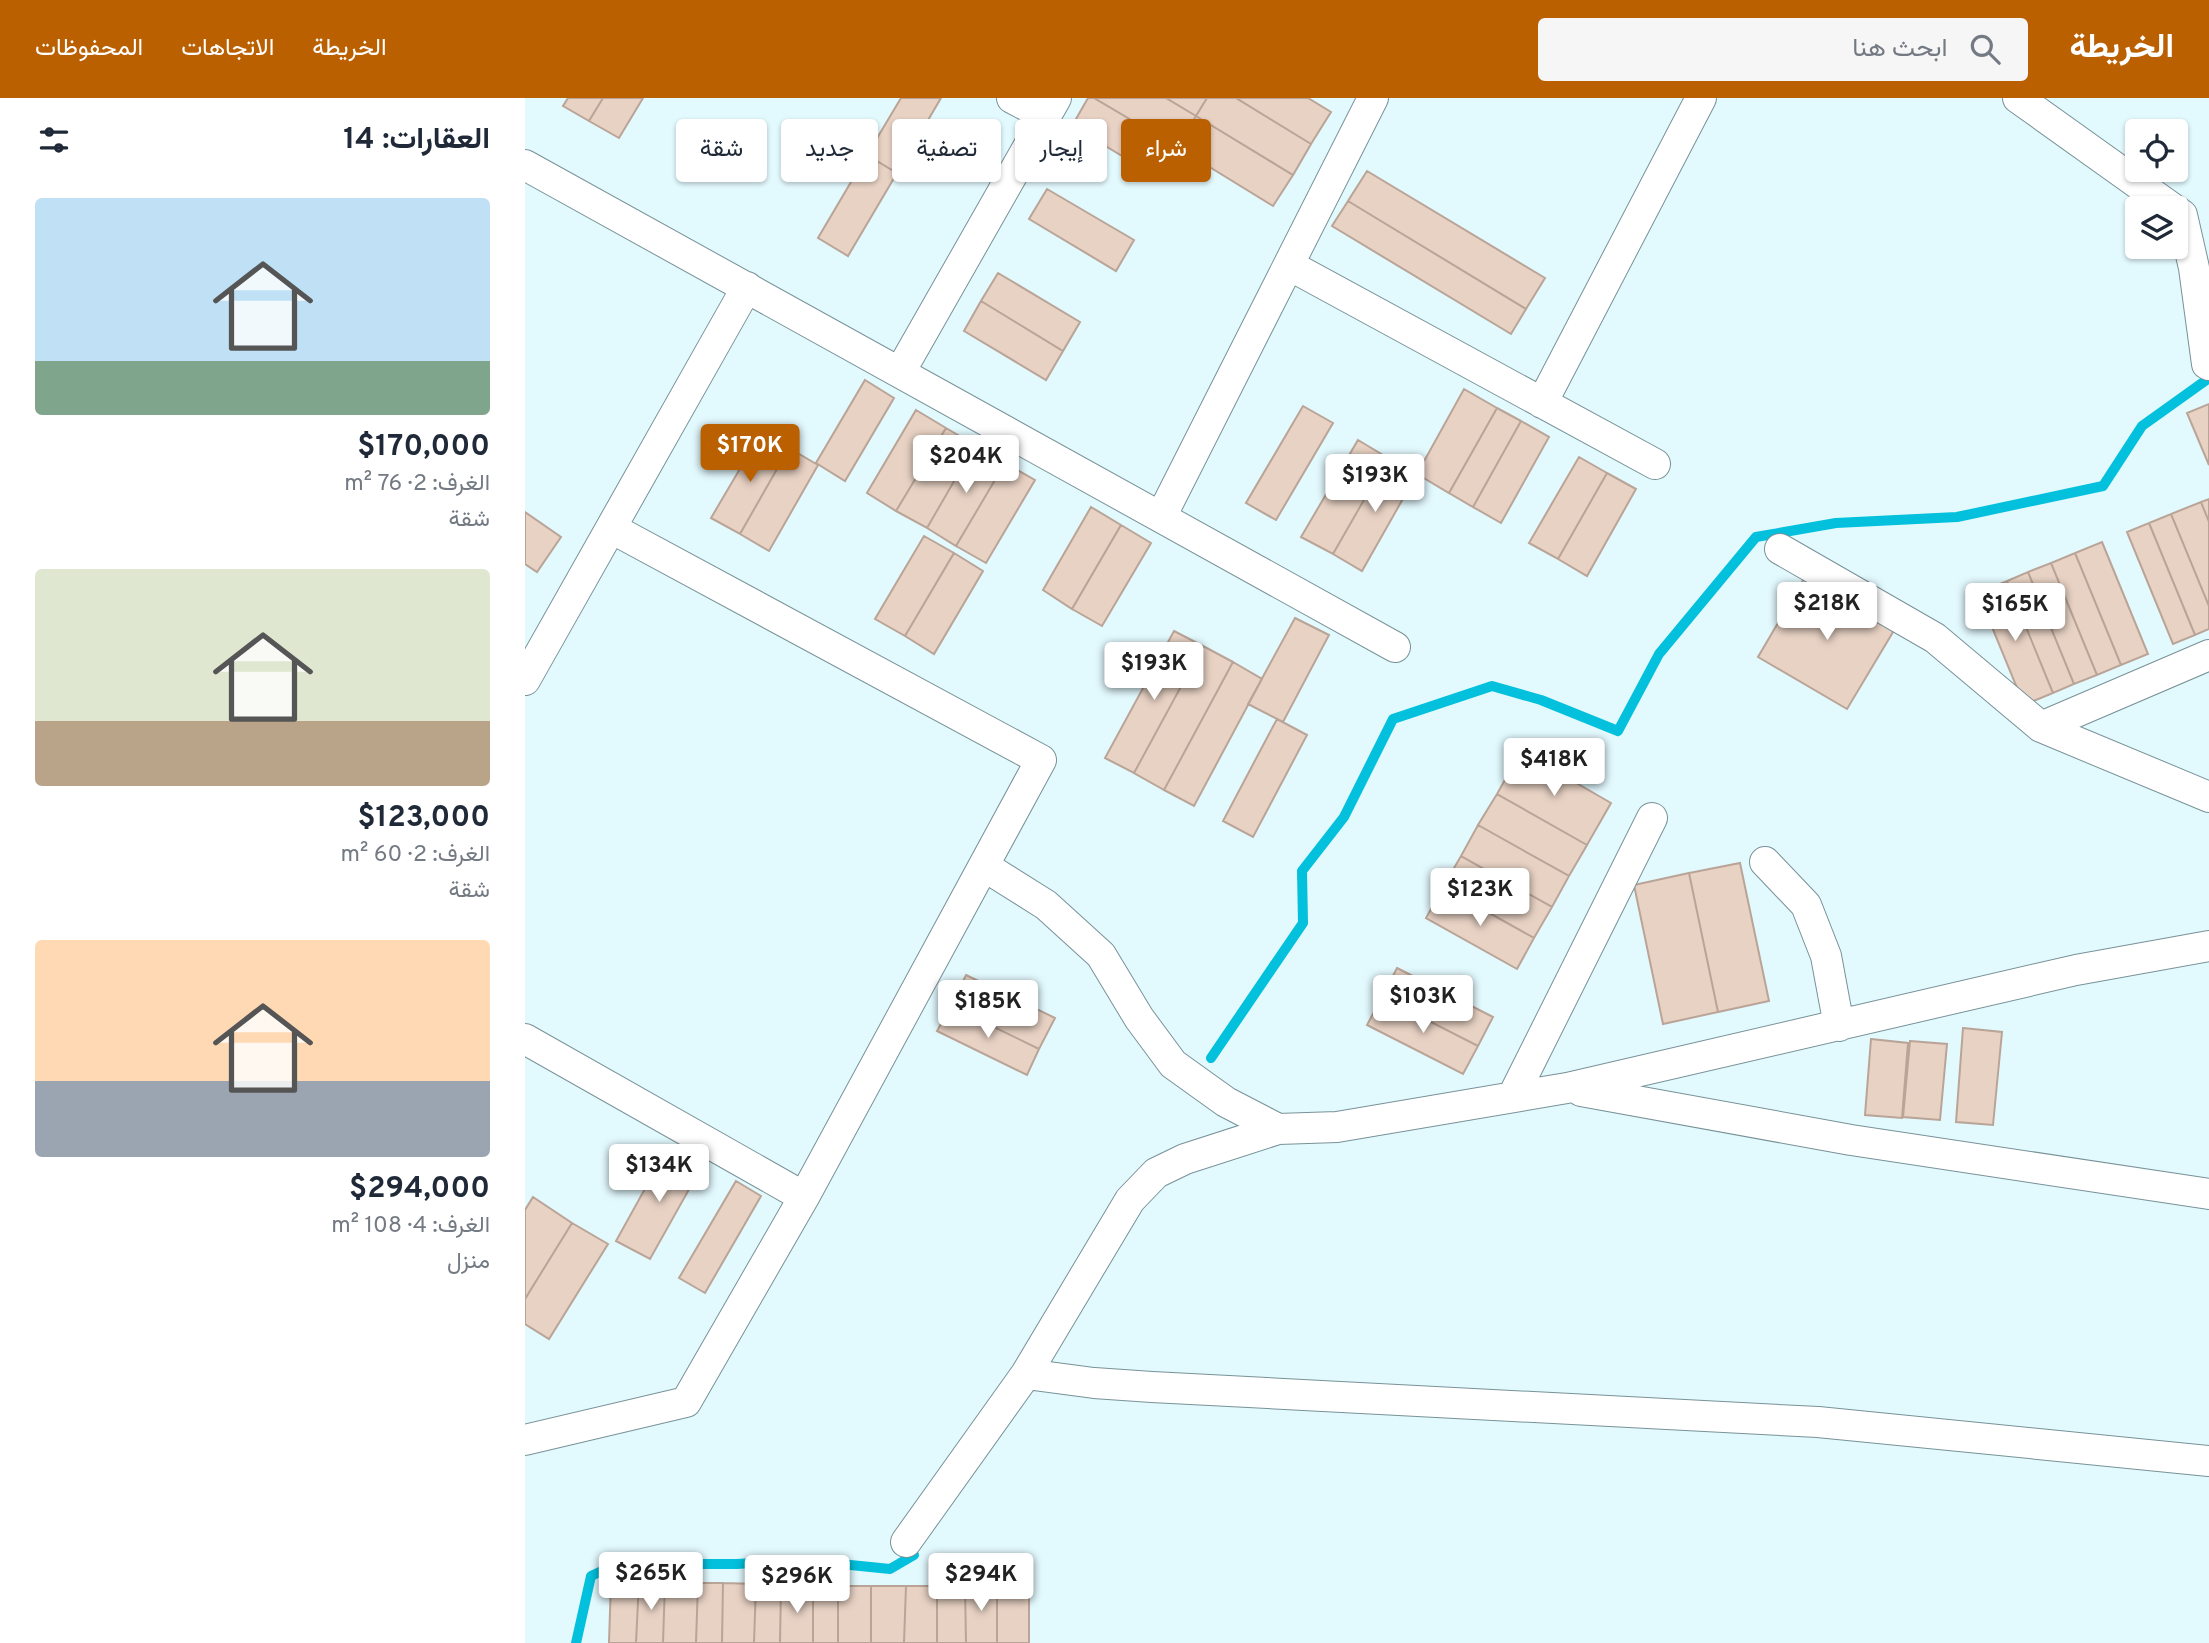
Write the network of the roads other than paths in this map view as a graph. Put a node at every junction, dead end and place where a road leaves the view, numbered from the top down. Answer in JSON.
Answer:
{"nodes":[{"id":1,"x":1012,"y":98,"type":"edge"},
{"id":2,"x":1373,"y":98,"type":"edge"},
{"id":3,"x":1701,"y":98,"type":"edge"},
{"id":4,"x":2018,"y":98,"type":"edge"},
{"id":5,"x":1051,"y":107,"type":"edge"},
{"id":6,"x":525,"y":165,"type":"edge"},
{"id":7,"x":2156,"y":196,"type":"edge"},
{"id":8,"x":2188,"y":242,"type":"edge"},
{"id":9,"x":1289,"y":265,"type":"junction"},
{"id":10,"x":747,"y":287,"type":"junction"},
{"id":11,"x":2209,"y":365,"type":"edge"},
{"id":12,"x":900,"y":372,"type":"junction"},
{"id":13,"x":1542,"y":403,"type":"junction"},
{"id":14,"x":1655,"y":464,"type":"dead end"},
{"id":15,"x":1161,"y":517,"type":"junction"},
{"id":16,"x":611,"y":528,"type":"junction"},
{"id":17,"x":1780,"y":549,"type":"dead end"},
{"id":18,"x":1395,"y":647,"type":"dead end"},
{"id":19,"x":2209,"y":655,"type":"edge"},
{"id":20,"x":525,"y":680,"type":"edge"},
{"id":21,"x":2041,"y":727,"type":"junction"},
{"id":22,"x":2209,"y":797,"type":"edge"},
{"id":23,"x":1652,"y":818,"type":"dead end"},
{"id":24,"x":1765,"y":862,"type":"dead end"},
{"id":25,"x":984,"y":866,"type":"junction"},
{"id":26,"x":2209,"y":946,"type":"edge"},
{"id":27,"x":1839,"y":1026,"type":"junction"},
{"id":28,"x":525,"y":1039,"type":"edge"},
{"id":29,"x":1567,"y":1088,"type":"junction"},
{"id":30,"x":1513,"y":1096,"type":"junction"},
{"id":31,"x":1278,"y":1129,"type":"junction"},
{"id":32,"x":2209,"y":1194,"type":"edge"},
{"id":33,"x":804,"y":1197,"type":"junction"},
{"id":34,"x":1026,"y":1374,"type":"junction"},
{"id":35,"x":525,"y":1440,"type":"edge"},
{"id":36,"x":2209,"y":1461,"type":"edge"},
{"id":37,"x":906,"y":1542,"type":"dead end"}],
"edges":[{"from":1,"to":5,"type":"street"},
{"from":2,"to":9,"type":"street"},
{"from":3,"to":13,"type":"street"},
{"from":4,"to":7,"type":"street"},
{"from":5,"to":12,"type":"street"},
{"from":6,"to":10,"type":"street"},
{"from":8,"to":11,"type":"street"},
{"from":9,"to":13,"type":"street"},
{"from":9,"to":15,"type":"street"},
{"from":10,"to":12,"type":"street"},
{"from":10,"to":16,"type":"street"},
{"from":12,"to":15,"type":"street"},
{"from":13,"to":14,"type":"street"},
{"from":15,"to":18,"type":"street"},
{"from":16,"to":20,"type":"street"},
{"from":16,"to":25,"type":"street"},
{"from":17,"to":21,"type":"street"},
{"from":19,"to":21,"type":"street"},
{"from":21,"to":22,"type":"street"},
{"from":23,"to":30,"type":"street"},
{"from":24,"to":27,"type":"street"},
{"from":25,"to":31,"type":"street"},
{"from":25,"to":33,"type":"street"},
{"from":26,"to":27,"type":"street"},
{"from":27,"to":29,"type":"street"},
{"from":28,"to":33,"type":"street"},
{"from":29,"to":30,"type":"street"},
{"from":29,"to":32,"type":"street"},
{"from":30,"to":31,"type":"street"},
{"from":31,"to":34,"type":"street"},
{"from":33,"to":35,"type":"street"},
{"from":34,"to":36,"type":"street"},
{"from":34,"to":37,"type":"street"}]}
